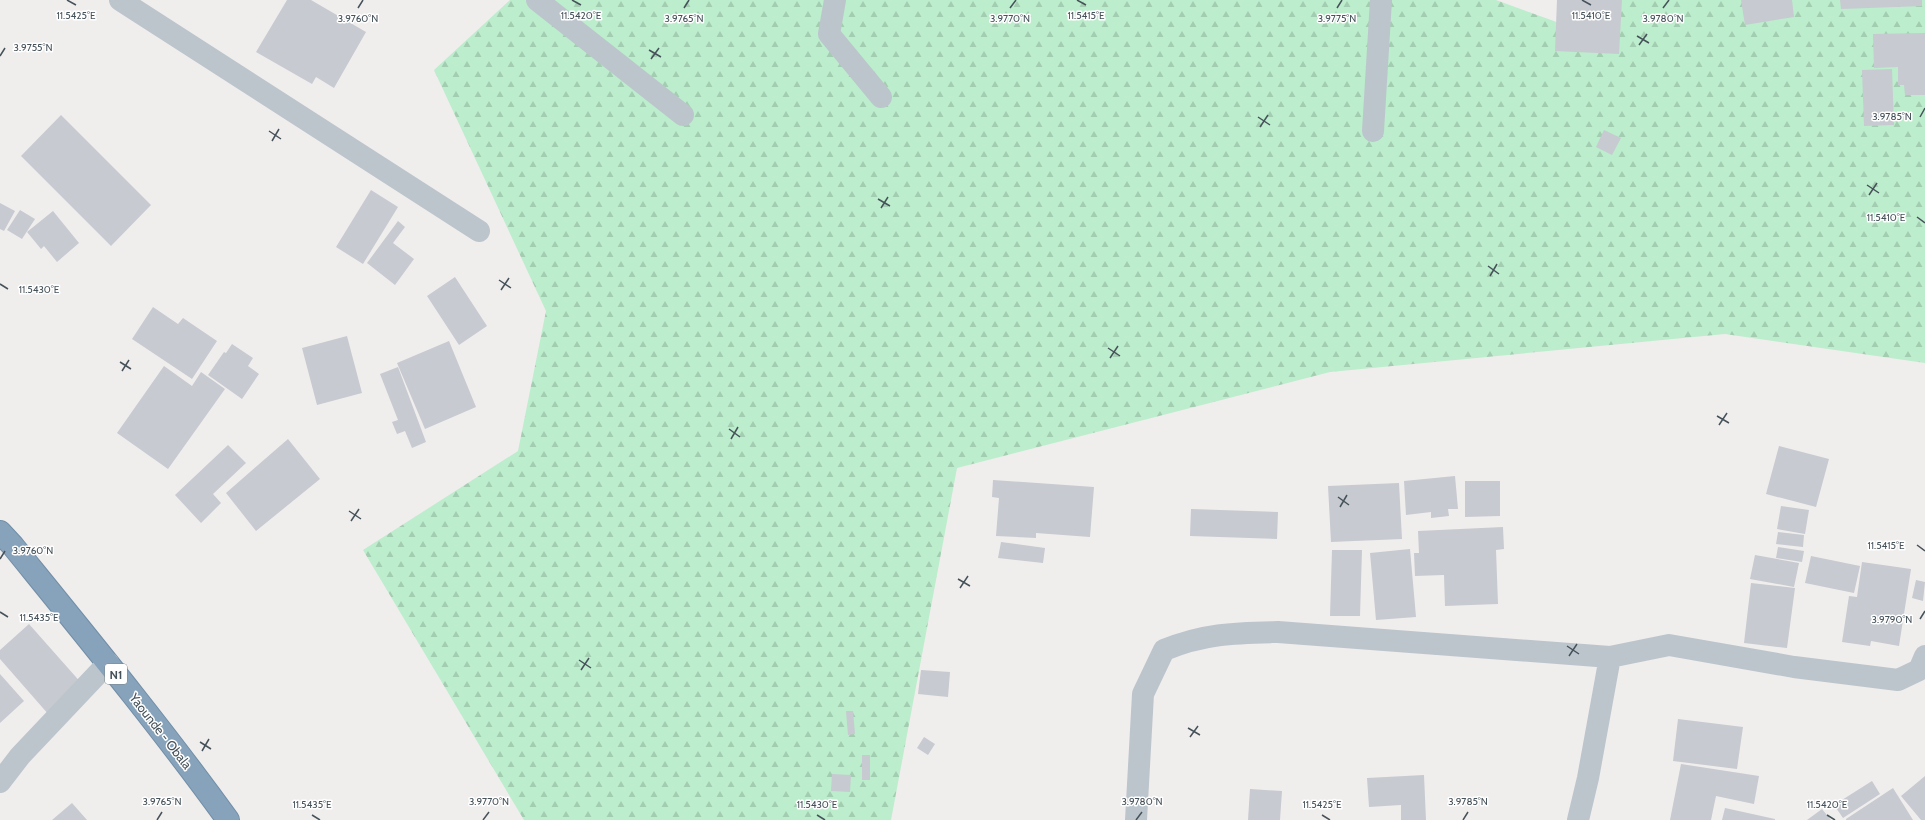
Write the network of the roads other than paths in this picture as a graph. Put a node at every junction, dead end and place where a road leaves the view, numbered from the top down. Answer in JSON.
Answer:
{"nodes":[{"id":1,"x":120,"y":0,"type":"edge"},
{"id":2,"x":537,"y":0,"type":"edge"},
{"id":3,"x":835,"y":0,"type":"edge"},
{"id":4,"x":1380,"y":0,"type":"edge"},
{"id":5,"x":881,"y":97,"type":"dead end"},
{"id":6,"x":684,"y":115,"type":"dead end"},
{"id":7,"x":1373,"y":130,"type":"dead end"},
{"id":8,"x":480,"y":231,"type":"dead end"},
{"id":9,"x":0,"y":532,"type":"edge"},
{"id":10,"x":1925,"y":656,"type":"edge"},
{"id":11,"x":1610,"y":657,"type":"junction"},
{"id":12,"x":108,"y":663,"type":"junction"},
{"id":13,"x":0,"y":782,"type":"edge"},
{"id":14,"x":228,"y":820,"type":"edge"},
{"id":15,"x":1136,"y":820,"type":"edge"},
{"id":16,"x":1578,"y":820,"type":"edge"}],
"edges":[{"from":1,"to":8,"type":"street"},
{"from":2,"to":6,"type":"street"},
{"from":3,"to":5,"type":"street"},
{"from":4,"to":7,"type":"street"},
{"from":9,"to":12,"type":"highway","name":"Yaounde - Obala","number":"N1"},
{"from":10,"to":11,"type":"street"},
{"from":11,"to":15,"type":"street"},
{"from":11,"to":16,"type":"street"},
{"from":12,"to":13,"type":"street"},
{"from":12,"to":14,"type":"highway","name":"Yaounde - Obala","number":"N1"}]}
